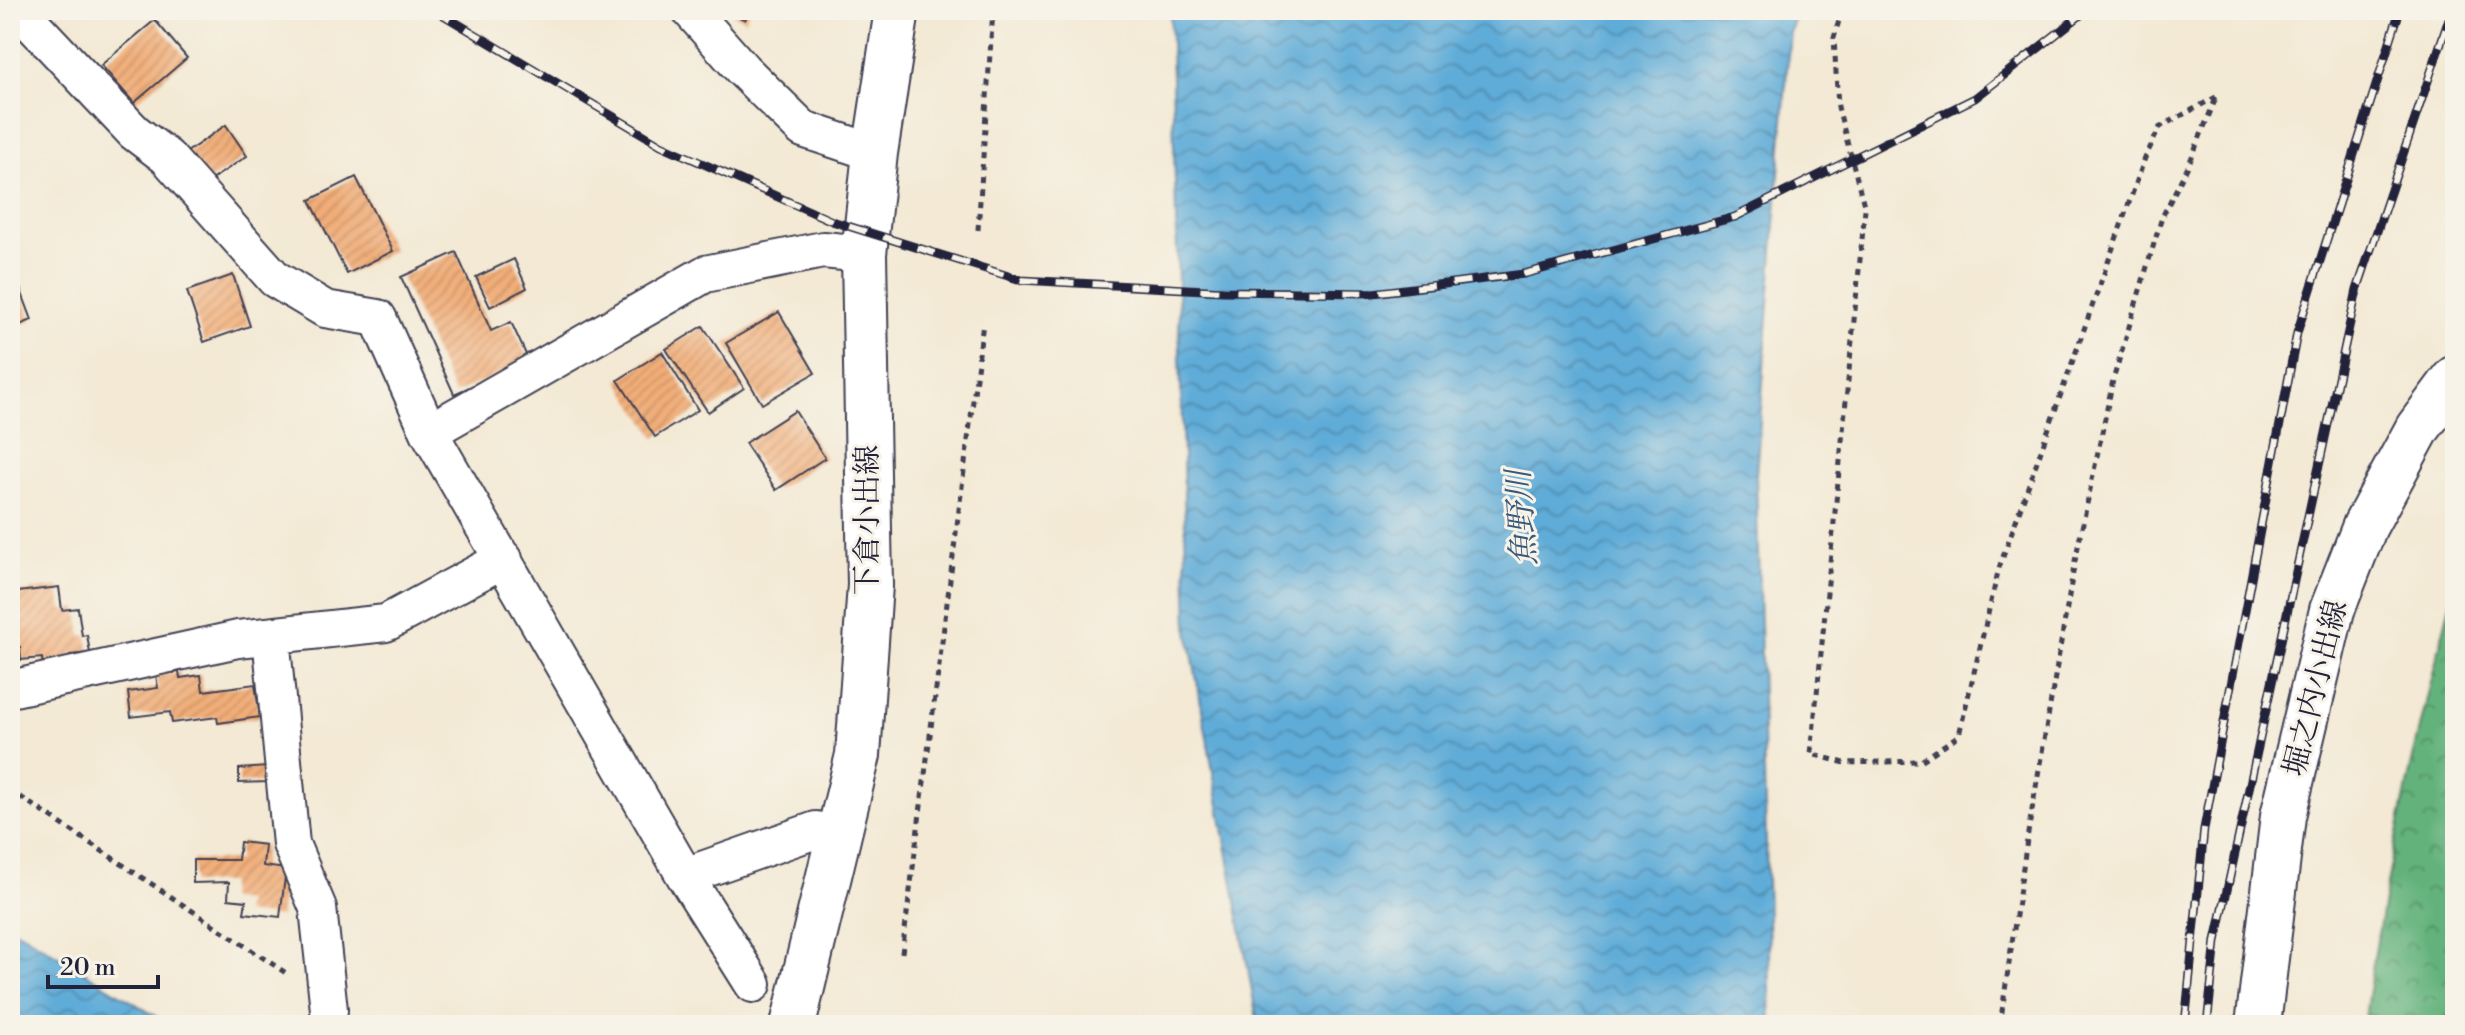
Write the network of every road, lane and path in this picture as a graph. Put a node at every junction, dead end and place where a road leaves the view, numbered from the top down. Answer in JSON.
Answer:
{"nodes":[{"id":1,"x":19,"y":10,"type":"edge"},
{"id":2,"x":690,"y":10,"type":"edge"},
{"id":3,"x":897,"y":10,"type":"edge"},
{"id":4,"x":993,"y":10,"type":"edge"},
{"id":5,"x":1842,"y":10,"type":"edge"},
{"id":6,"x":875,"y":153,"type":"junction"},
{"id":7,"x":978,"y":230,"type":"dead end"},
{"id":8,"x":864,"y":254,"type":"junction"},
{"id":9,"x":983,"y":323,"type":"dead end"},
{"id":10,"x":2455,"y":378,"type":"edge"},
{"id":11,"x":429,"y":432,"type":"junction"},
{"id":12,"x":504,"y":559,"type":"junction"},
{"id":13,"x":271,"y":636,"type":"junction"},
{"id":14,"x":10,"y":689,"type":"edge"},
{"id":15,"x":10,"y":790,"type":"edge"},
{"id":16,"x":838,"y":837,"type":"junction"},
{"id":17,"x":685,"y":876,"type":"junction"},
{"id":18,"x":902,"y":953,"type":"dead end"},
{"id":19,"x":753,"y":984,"type":"dead end"},
{"id":20,"x":329,"y":1010,"type":"joint"},
{"id":21,"x":793,"y":1025,"type":"edge"},
{"id":22,"x":2000,"y":1025,"type":"edge"},
{"id":23,"x":2258,"y":1025,"type":"edge"}],
"edges":[{"from":1,"to":11,"type":"street"},
{"from":2,"to":6,"type":"street"},
{"from":3,"to":6,"type":"main road","name":"下倉小出線"},
{"from":4,"to":7,"type":"path"},
{"from":5,"to":22,"type":"path"},
{"from":6,"to":8,"type":"main road","name":"下倉小出線"},
{"from":8,"to":11,"type":"street"},
{"from":8,"to":16,"type":"main road","name":"下倉小出線"},
{"from":9,"to":18,"type":"path"},
{"from":10,"to":23,"type":"main road","name":"堀之内小出線"},
{"from":11,"to":12,"type":"street"},
{"from":12,"to":13,"type":"street"},
{"from":12,"to":17,"type":"street"},
{"from":13,"to":14,"type":"street"},
{"from":13,"to":20,"type":"street"},
{"from":15,"to":20,"type":"path"},
{"from":16,"to":17,"type":"street"},
{"from":16,"to":21,"type":"main road","name":"下倉小出線"},
{"from":17,"to":19,"type":"street"}]}
